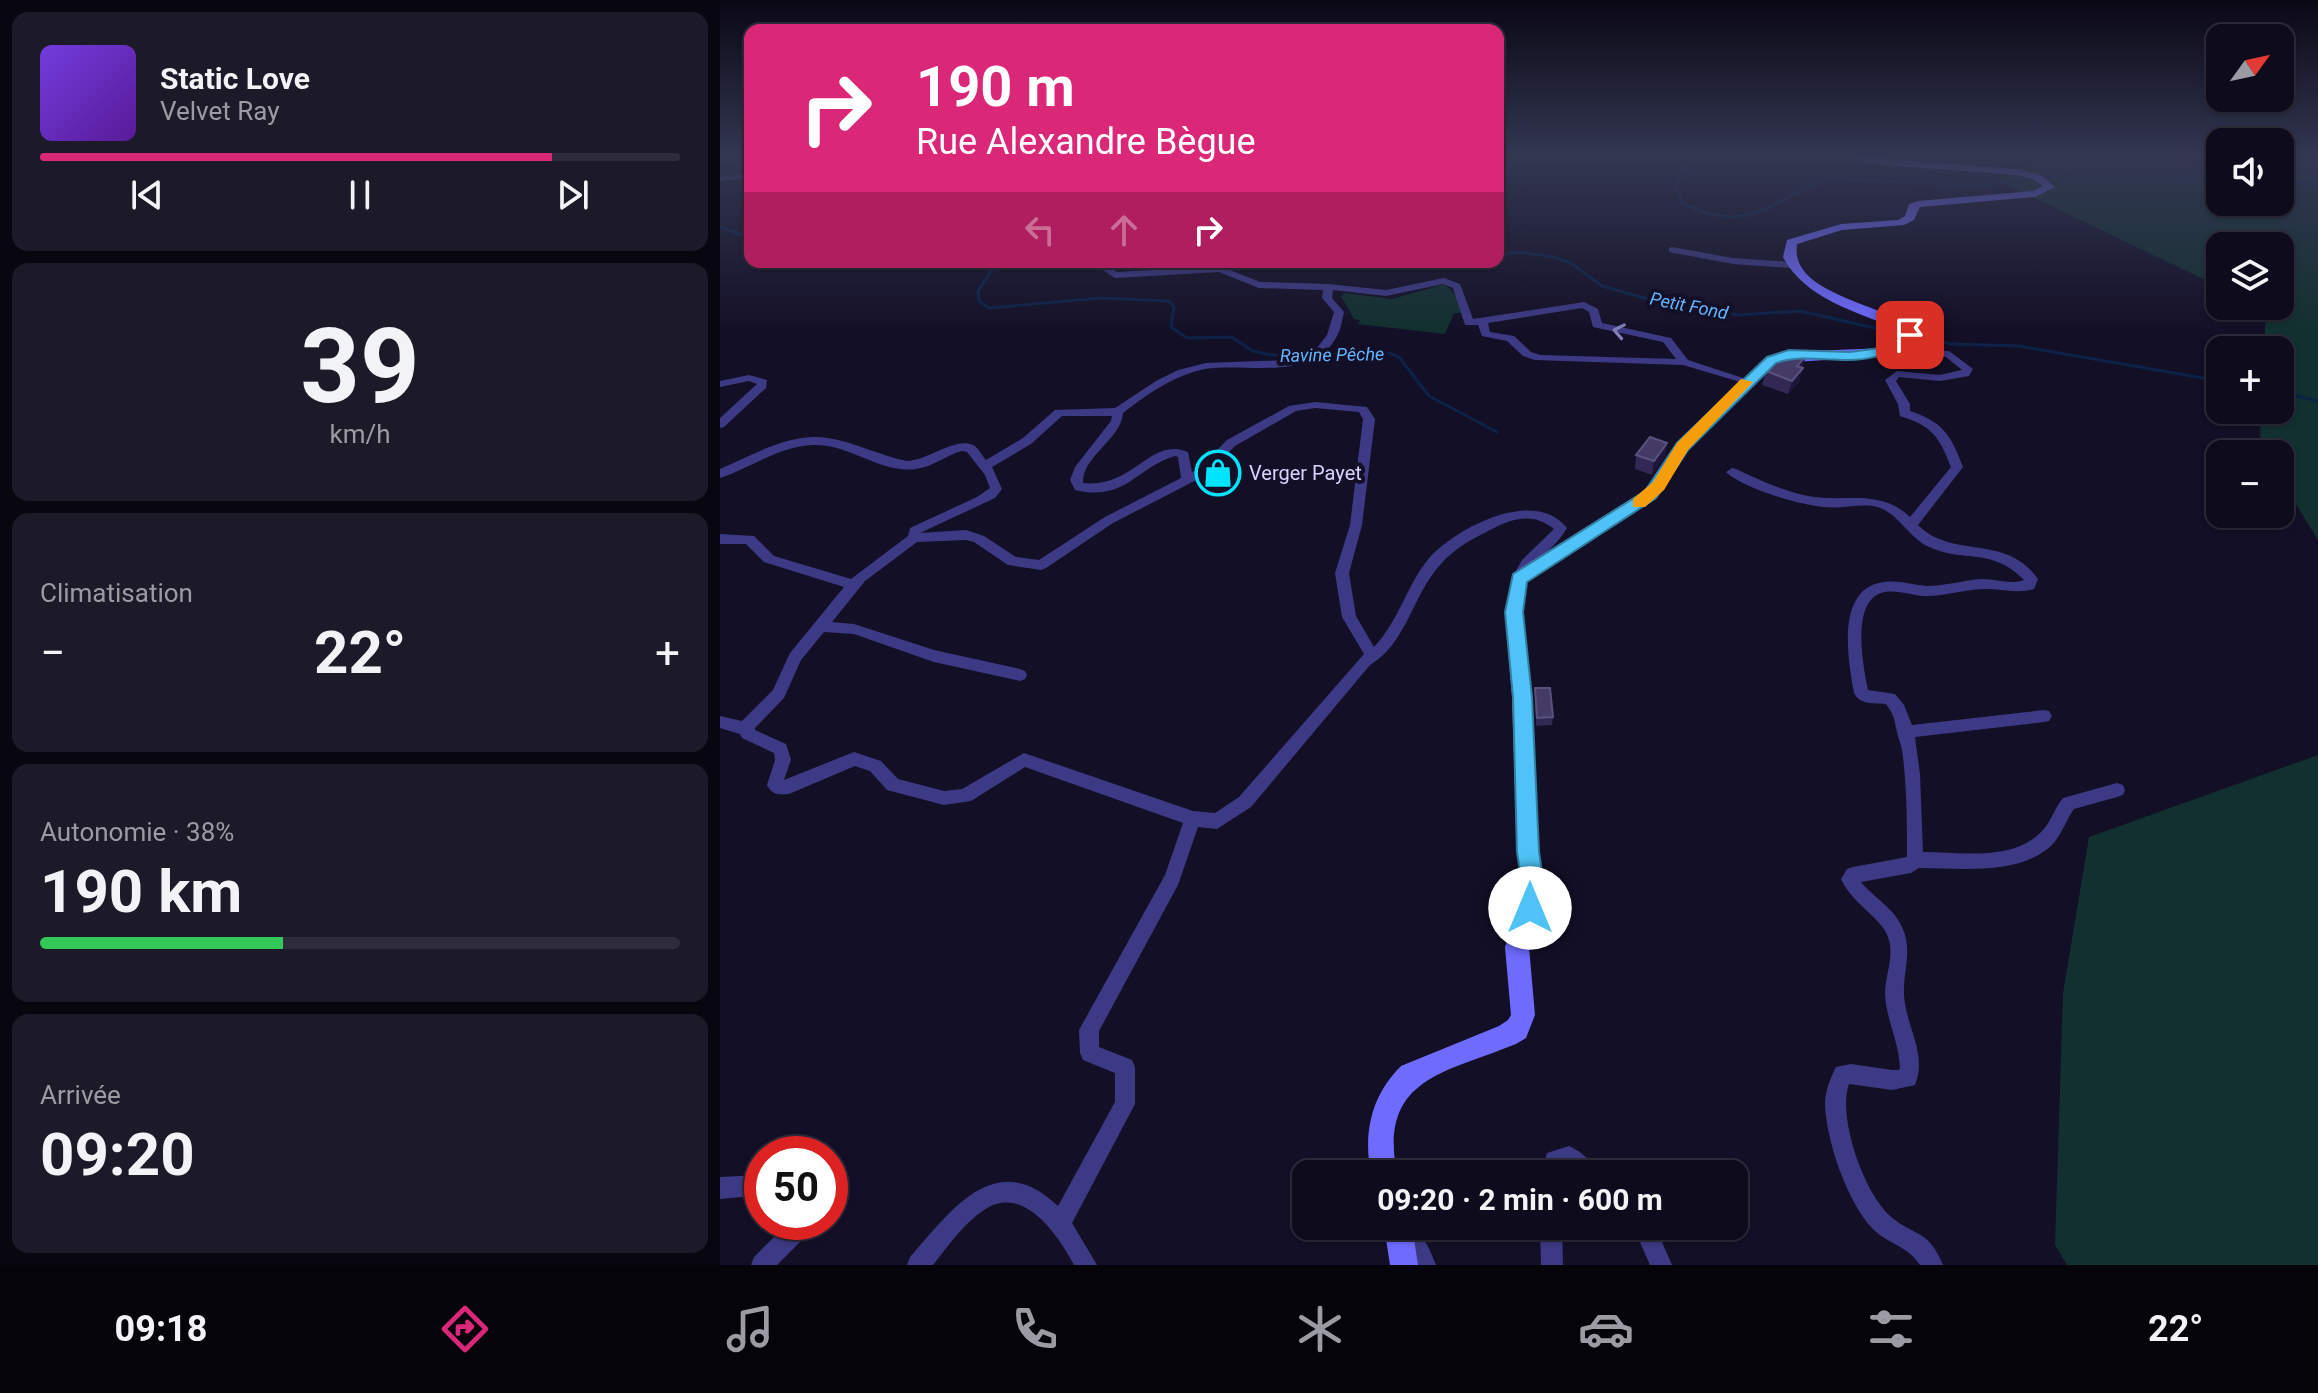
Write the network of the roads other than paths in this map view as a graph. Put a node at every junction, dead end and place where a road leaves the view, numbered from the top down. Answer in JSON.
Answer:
{"nodes":[{"id":1,"x":1911,"y":215,"type":"edge"},
{"id":2,"x":1672,"y":250,"type":"dead end"},
{"id":3,"x":1792,"y":265,"type":"junction"},
{"id":4,"x":1110,"y":268,"type":"edge"},
{"id":5,"x":1328,"y":287,"type":"junction"},
{"id":6,"x":1482,"y":321,"type":"junction"},
{"id":7,"x":1881,"y":352,"type":"junction"},
{"id":8,"x":1684,"y":362,"type":"junction"},
{"id":9,"x":1747,"y":381,"type":"junction"},
{"id":10,"x":720,"y":384,"type":"edge"},
{"id":11,"x":1118,"y":412,"type":"junction"},
{"id":12,"x":720,"y":424,"type":"edge"},
{"id":13,"x":985,"y":466,"type":"junction"},
{"id":14,"x":1732,"y":472,"type":"dead end"},
{"id":15,"x":720,"y":474,"type":"edge"},
{"id":16,"x":1187,"y":480,"type":"junction"},
{"id":17,"x":1912,"y":523,"type":"junction"},
{"id":18,"x":914,"y":538,"type":"junction"},
{"id":19,"x":720,"y":539,"type":"edge"},
{"id":20,"x":1519,"y":578,"type":"junction"},
{"id":21,"x":853,"y":585,"type":"junction"},
{"id":22,"x":820,"y":626,"type":"junction"},
{"id":23,"x":1373,"y":657,"type":"junction"},
{"id":24,"x":1020,"y":675,"type":"dead end"},
{"id":25,"x":2044,"y":716,"type":"dead end"},
{"id":26,"x":720,"y":722,"type":"edge"},
{"id":27,"x":746,"y":729,"type":"junction"},
{"id":28,"x":1904,"y":732,"type":"junction"},
{"id":29,"x":2117,"y":790,"type":"dead end"},
{"id":30,"x":1193,"y":819,"type":"junction"},
{"id":31,"x":1915,"y":860,"type":"junction"},
{"id":32,"x":1382,"y":1160,"type":"edge"},
{"id":33,"x":1554,"y":1160,"type":"edge"},
{"id":34,"x":1573,"y":1160,"type":"edge"},
{"id":35,"x":744,"y":1186,"type":"edge"},
{"id":36,"x":720,"y":1188,"type":"edge"},
{"id":37,"x":1061,"y":1222,"type":"junction"},
{"id":38,"x":786,"y":1240,"type":"edge"},
{"id":39,"x":1400,"y":1240,"type":"edge"},
{"id":40,"x":1410,"y":1240,"type":"edge"},
{"id":41,"x":1551,"y":1240,"type":"edge"},
{"id":42,"x":1650,"y":1240,"type":"edge"},
{"id":43,"x":762,"y":1265,"type":"edge"},
{"id":44,"x":918,"y":1265,"type":"edge"},
{"id":45,"x":1086,"y":1265,"type":"edge"},
{"id":46,"x":1404,"y":1265,"type":"edge"},
{"id":47,"x":1425,"y":1265,"type":"edge"},
{"id":48,"x":1552,"y":1265,"type":"edge"},
{"id":49,"x":1661,"y":1265,"type":"edge"},
{"id":50,"x":1932,"y":1265,"type":"edge"}],
"edges":[{"from":1,"to":3,"type":"main road"},
{"from":2,"to":3,"type":"street"},
{"from":3,"to":7,"type":"main road"},
{"from":4,"to":5,"type":"street"},
{"from":5,"to":6,"type":"street"},
{"from":5,"to":11,"type":"street"},
{"from":6,"to":8,"type":"street"},
{"from":8,"to":6,"type":"street","one_way":true},
{"from":7,"to":9,"type":"main road"},
{"from":7,"to":17,"type":"street"},
{"from":8,"to":9,"type":"street"},
{"from":9,"to":20,"type":"main road"},
{"from":10,"to":12,"type":"street"},
{"from":11,"to":13,"type":"street"},
{"from":11,"to":16,"type":"street"},
{"from":13,"to":15,"type":"street"},
{"from":13,"to":18,"type":"street"},
{"from":14,"to":17,"type":"street"},
{"from":16,"to":18,"type":"street"},
{"from":16,"to":23,"type":"street"},
{"from":17,"to":28,"type":"street"},
{"from":18,"to":21,"type":"street"},
{"from":19,"to":21,"type":"street"},
{"from":20,"to":23,"type":"street"},
{"from":20,"to":32,"type":"main road"},
{"from":21,"to":22,"type":"street"},
{"from":22,"to":24,"type":"street"},
{"from":22,"to":27,"type":"street"},
{"from":23,"to":30,"type":"street"},
{"from":25,"to":28,"type":"street"},
{"from":26,"to":27,"type":"street"},
{"from":27,"to":30,"type":"street"},
{"from":28,"to":31,"type":"street"},
{"from":29,"to":31,"type":"street"},
{"from":30,"to":37,"type":"street"},
{"from":31,"to":50,"type":"street"},
{"from":33,"to":34,"type":"street"},
{"from":35,"to":36,"type":"street"},
{"from":37,"to":44,"type":"street"},
{"from":37,"to":45,"type":"street"},
{"from":38,"to":43,"type":"street"},
{"from":39,"to":46,"type":"main road"},
{"from":40,"to":47,"type":"street"},
{"from":41,"to":48,"type":"street"},
{"from":42,"to":49,"type":"street"}]}
